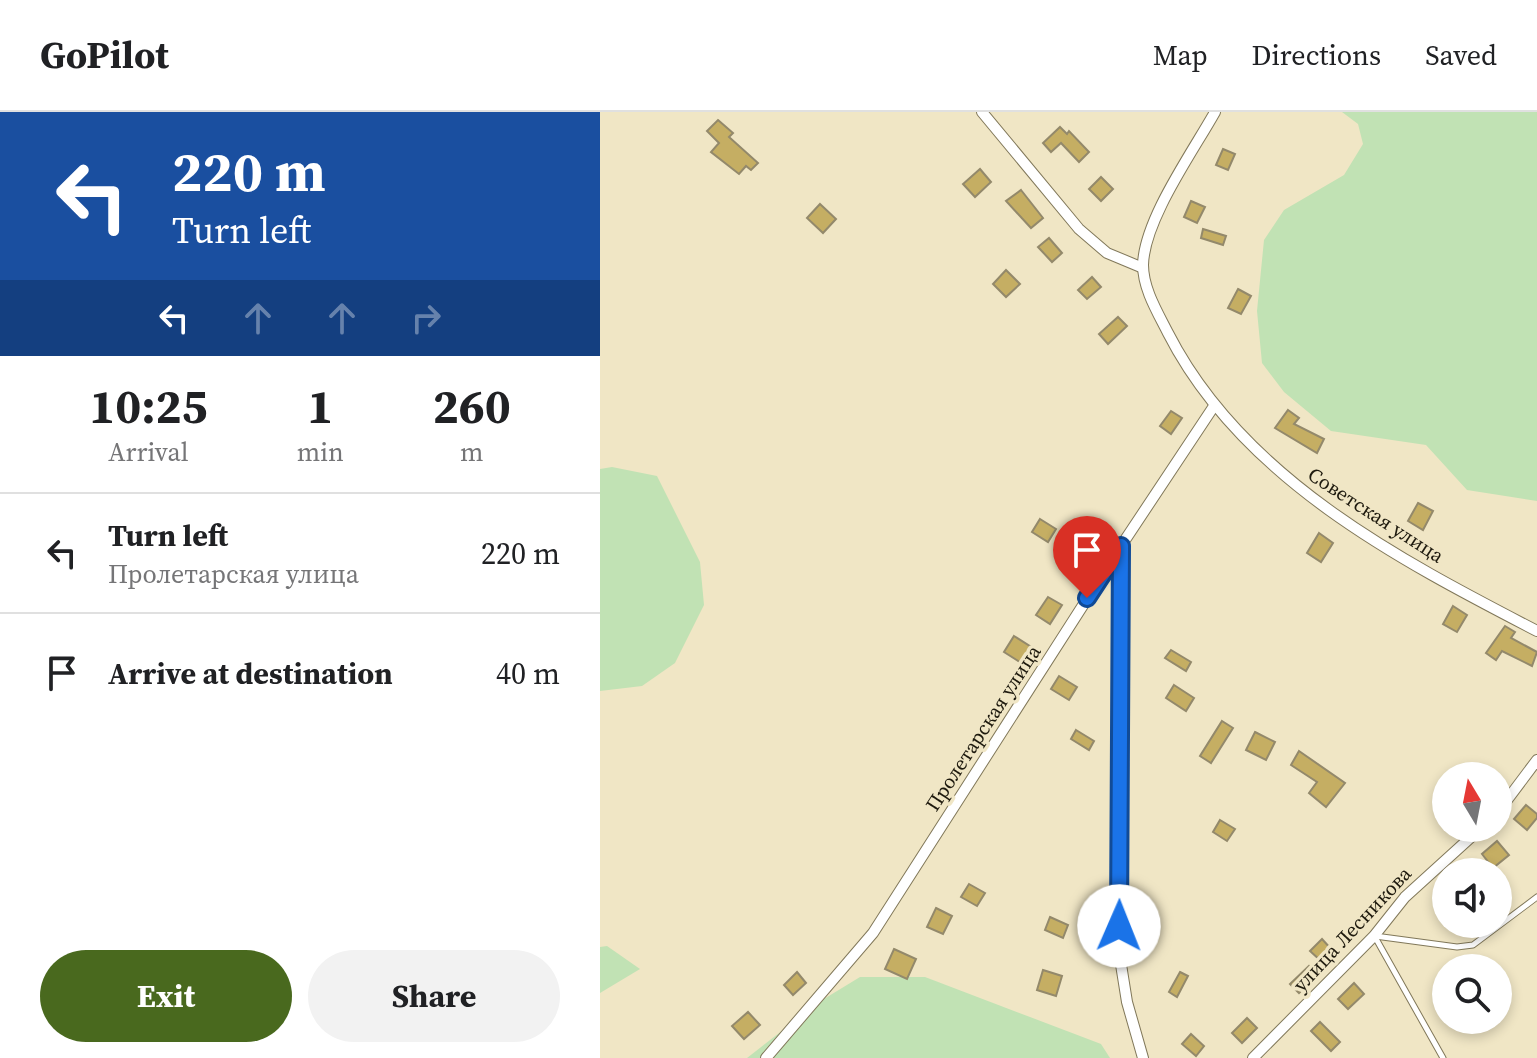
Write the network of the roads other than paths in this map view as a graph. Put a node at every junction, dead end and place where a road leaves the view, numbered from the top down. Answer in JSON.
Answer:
{"nodes":[{"id":1,"x":982,"y":112,"type":"edge"},
{"id":2,"x":1215,"y":112,"type":"edge"},
{"id":3,"x":1143,"y":268,"type":"junction"},
{"id":4,"x":1214,"y":406,"type":"junction"},
{"id":5,"x":1121,"y":546,"type":"junction"},
{"id":6,"x":1537,"y":631,"type":"edge"},
{"id":7,"x":1537,"y":760,"type":"edge"},
{"id":8,"x":1512,"y":793,"type":"edge"},
{"id":9,"x":1466,"y":842,"type":"edge"},
{"id":10,"x":1537,"y":897,"type":"edge"},
{"id":11,"x":1374,"y":936,"type":"junction"},
{"id":12,"x":766,"y":1058,"type":"edge"},
{"id":13,"x":1143,"y":1058,"type":"edge"},
{"id":14,"x":1253,"y":1058,"type":"edge"},
{"id":15,"x":1443,"y":1058,"type":"edge"}],
"edges":[{"from":1,"to":3,"type":"street"},
{"from":2,"to":3,"type":"street"},
{"from":3,"to":4,"type":"street","name":"Советская улица"},
{"from":4,"to":5,"type":"street","name":"Пролетарская улица"},
{"from":4,"to":6,"type":"street","name":"Советская улица"},
{"from":5,"to":12,"type":"street","name":"Пролетарская улица"},
{"from":5,"to":13,"type":"street"},
{"from":7,"to":8,"type":"street"},
{"from":9,"to":11,"type":"street","name":"улица Лесникова"},
{"from":10,"to":11,"type":"lane"},
{"from":11,"to":14,"type":"street","name":"улица Лесникова"},
{"from":11,"to":15,"type":"lane"}]}
